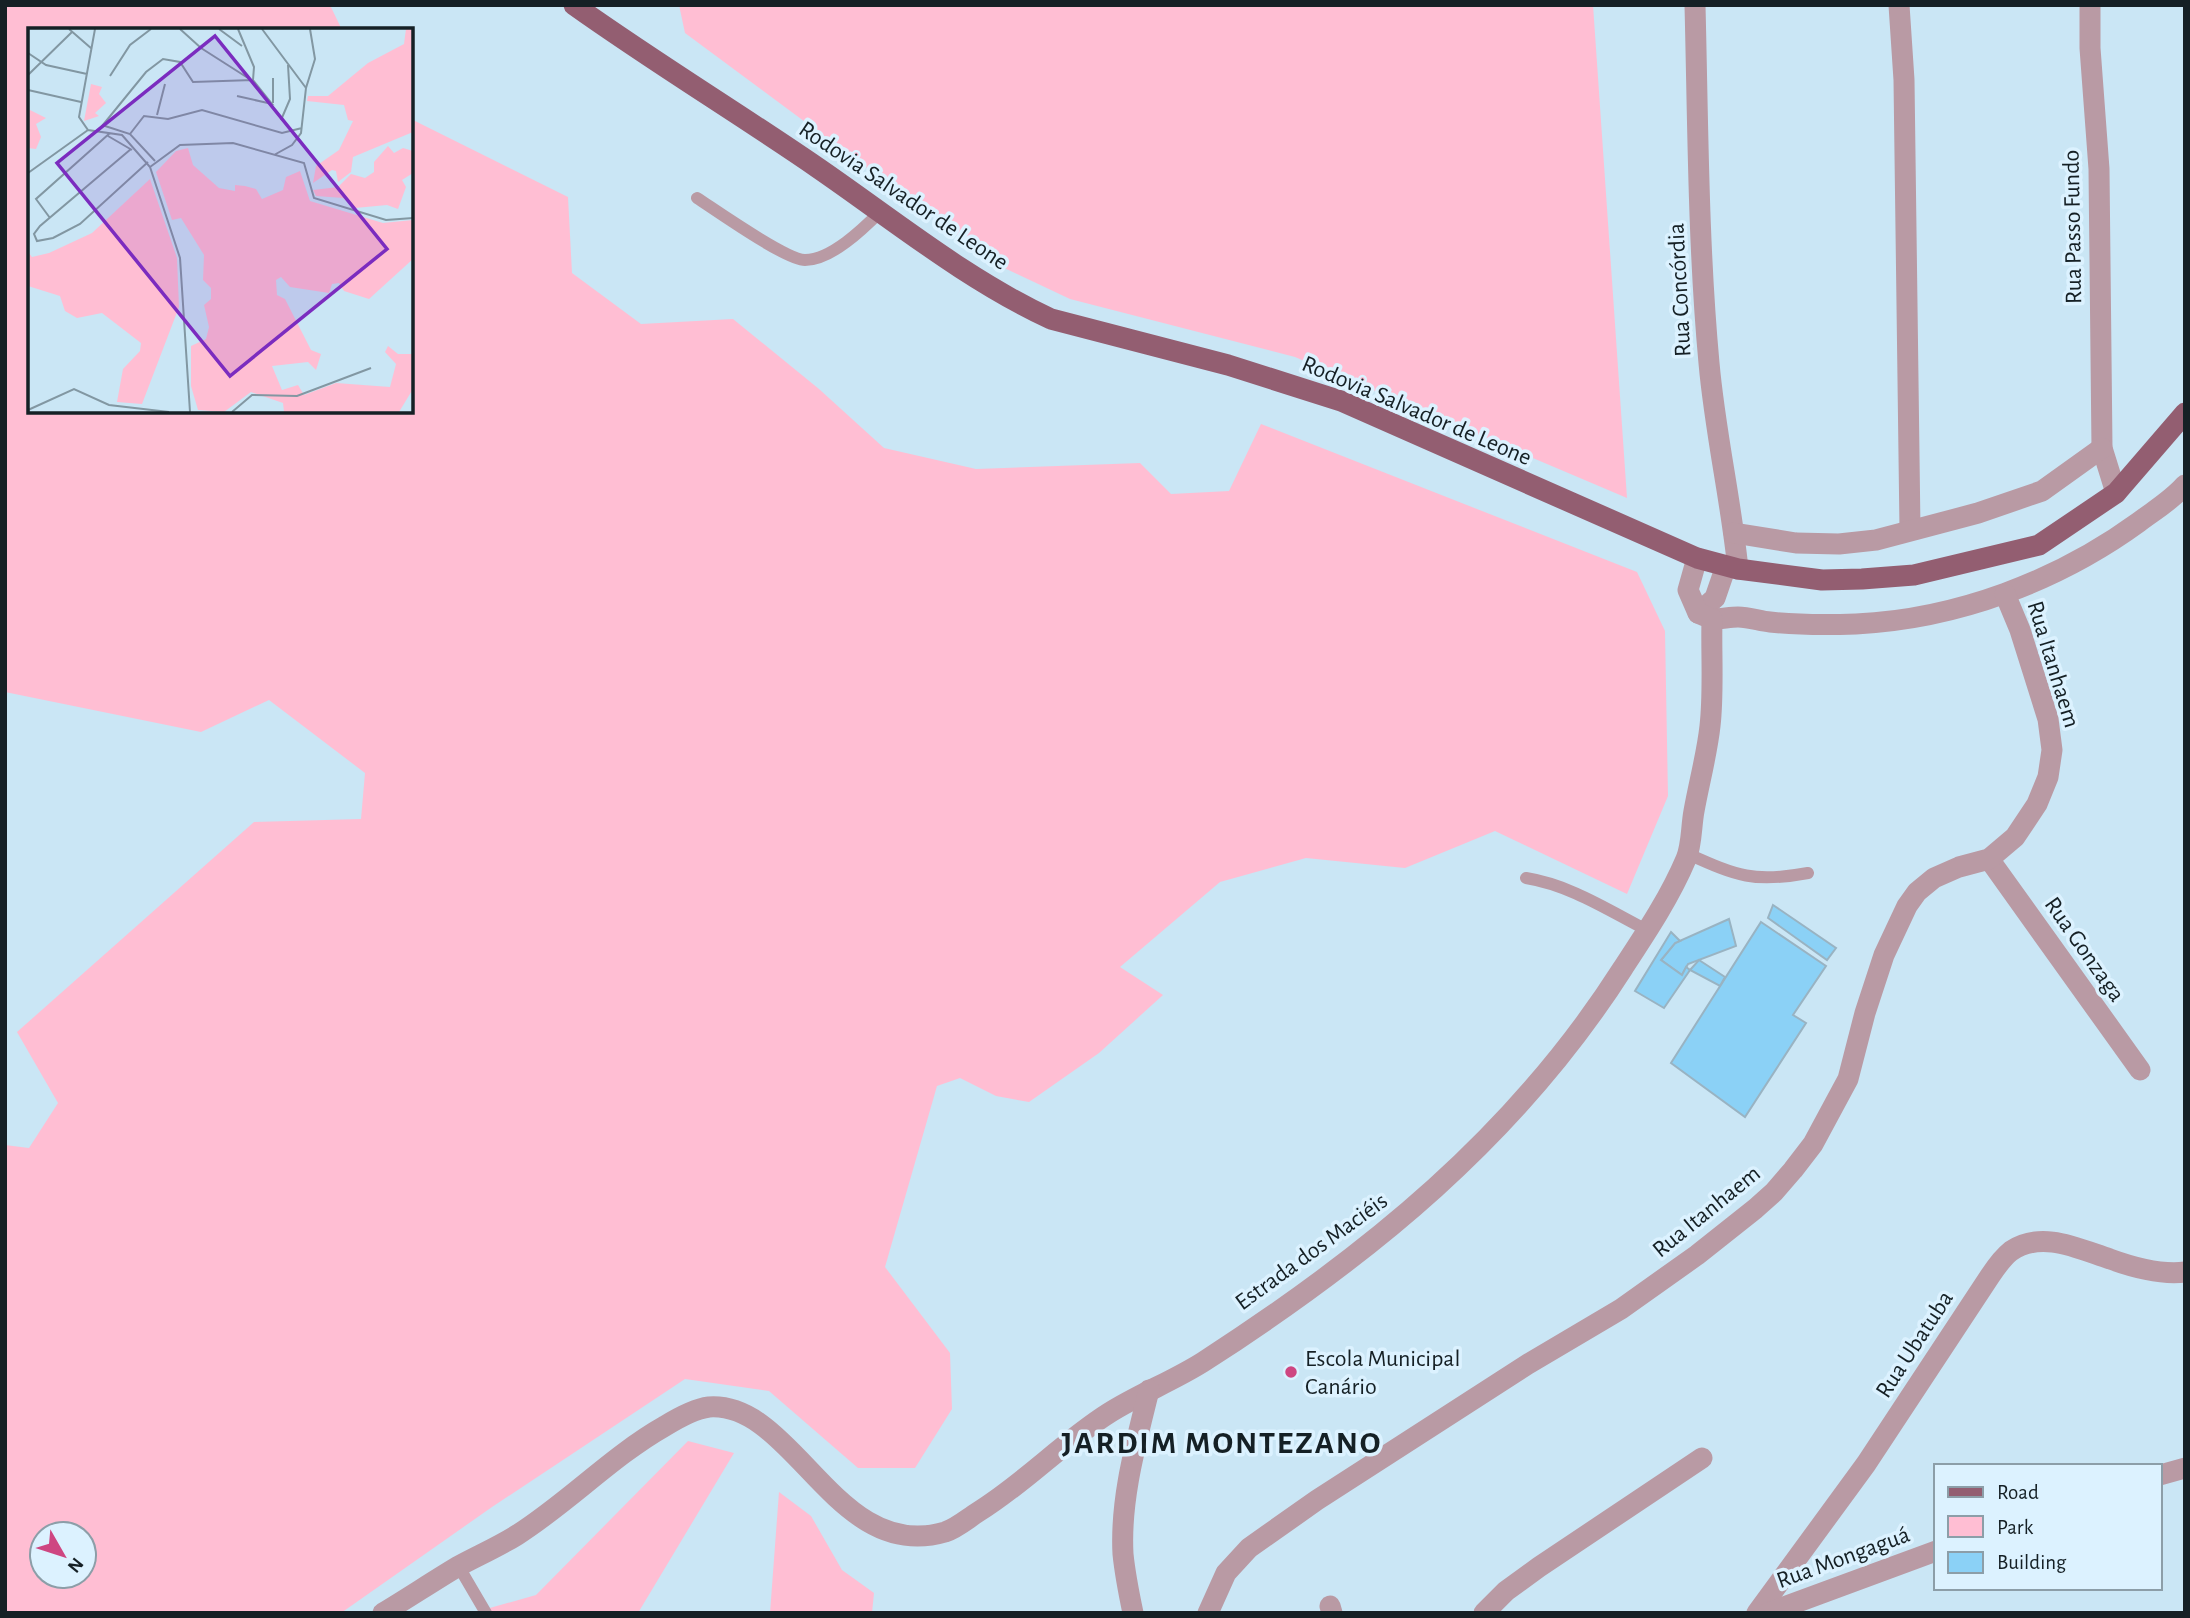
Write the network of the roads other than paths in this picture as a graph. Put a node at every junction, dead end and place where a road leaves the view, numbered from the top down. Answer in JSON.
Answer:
{"nodes":[{"id":1,"x":574,"y":5,"type":"edge"},
{"id":2,"x":1695,"y":5,"type":"edge"},
{"id":3,"x":1899,"y":5,"type":"edge"},
{"id":4,"x":2090,"y":5,"type":"edge"},
{"id":5,"x":697,"y":198,"type":"dead end"},
{"id":6,"x":881,"y":211,"type":"junction"},
{"id":7,"x":2184,"y":416,"type":"edge"},
{"id":8,"x":2102,"y":448,"type":"junction"},
{"id":9,"x":2185,"y":485,"type":"edge"},
{"id":10,"x":2116,"y":493,"type":"junction"},
{"id":11,"x":1910,"y":530,"type":"junction"},
{"id":12,"x":1734,"y":533,"type":"junction"},
{"id":13,"x":1697,"y":558,"type":"junction"},
{"id":14,"x":1732,"y":568,"type":"junction"},
{"id":15,"x":2005,"y":594,"type":"junction"},
{"id":16,"x":1705,"y":616,"type":"junction"},
{"id":17,"x":1688,"y":854,"type":"junction"},
{"id":18,"x":1989,"y":859,"type":"junction"},
{"id":19,"x":1808,"y":873,"type":"dead end"},
{"id":20,"x":1526,"y":878,"type":"dead end"},
{"id":21,"x":1647,"y":930,"type":"junction"},
{"id":22,"x":2140,"y":1069,"type":"dead end"},
{"id":23,"x":2185,"y":1272,"type":"edge"},
{"id":24,"x":1149,"y":1390,"type":"junction"},
{"id":25,"x":1702,"y":1458,"type":"dead end"},
{"id":26,"x":2185,"y":1468,"type":"edge"},
{"id":27,"x":2162,"y":1474,"type":"edge"},
{"id":28,"x":1934,"y":1552,"type":"edge"},
{"id":29,"x":459,"y":1567,"type":"junction"},
{"id":30,"x":383,"y":1613,"type":"edge"},
{"id":31,"x":486,"y":1613,"type":"edge"},
{"id":32,"x":1133,"y":1613,"type":"edge"},
{"id":33,"x":1208,"y":1613,"type":"edge"},
{"id":34,"x":1484,"y":1613,"type":"edge"},
{"id":35,"x":1757,"y":1613,"type":"edge"},
{"id":36,"x":1768,"y":1613,"type":"edge"}],
"edges":[{"from":1,"to":6,"type":"main road","name":"Rodovia Salvador de Leone"},
{"from":2,"to":12,"type":"street","name":"Rua Concórdia"},
{"from":3,"to":11,"type":"street"},
{"from":4,"to":8,"type":"street","name":"Rua Passo Fundo"},
{"from":5,"to":6,"type":"lane"},
{"from":6,"to":13,"type":"main road","name":"Rodovia Salvador de Leone"},
{"from":7,"to":10,"type":"main road","name":"Rodovia Salvador de Leone"},
{"from":8,"to":10,"type":"street","name":"Rua Passo Fundo"},
{"from":8,"to":11,"type":"street"},
{"from":9,"to":15,"type":"street"},
{"from":10,"to":14,"type":"main road","name":"Rodovia Salvador de Leone"},
{"from":11,"to":12,"type":"street"},
{"from":12,"to":14,"type":"street","name":"Rua Concórdia"},
{"from":13,"to":14,"type":"main road","name":"Rodovia Salvador de Leone"},
{"from":13,"to":16,"type":"street","name":"Estrada dos Maciéis"},
{"from":14,"to":16,"type":"street"},
{"from":15,"to":16,"type":"street"},
{"from":15,"to":18,"type":"street","name":"Rua Itanhaem"},
{"from":16,"to":17,"type":"street","name":"Estrada dos Maciéis"},
{"from":17,"to":19,"type":"lane"},
{"from":17,"to":21,"type":"street","name":"Estrada dos Maciéis"},
{"from":18,"to":22,"type":"street","name":"Rua Gonzaga"},
{"from":18,"to":33,"type":"street","name":"Rua Itanhaem"},
{"from":20,"to":21,"type":"lane"},
{"from":21,"to":24,"type":"street","name":"Estrada dos Maciéis"},
{"from":23,"to":35,"type":"street","name":"Rua Ubatuba"},
{"from":24,"to":29,"type":"street","name":"Estrada dos Maciéis"},
{"from":24,"to":32,"type":"street"},
{"from":25,"to":34,"type":"street"},
{"from":26,"to":27,"type":"street"},
{"from":28,"to":36,"type":"street","name":"Rua Mongaguá"},
{"from":29,"to":30,"type":"street","name":"Estrada dos Maciéis"},
{"from":29,"to":31,"type":"lane"}]}
